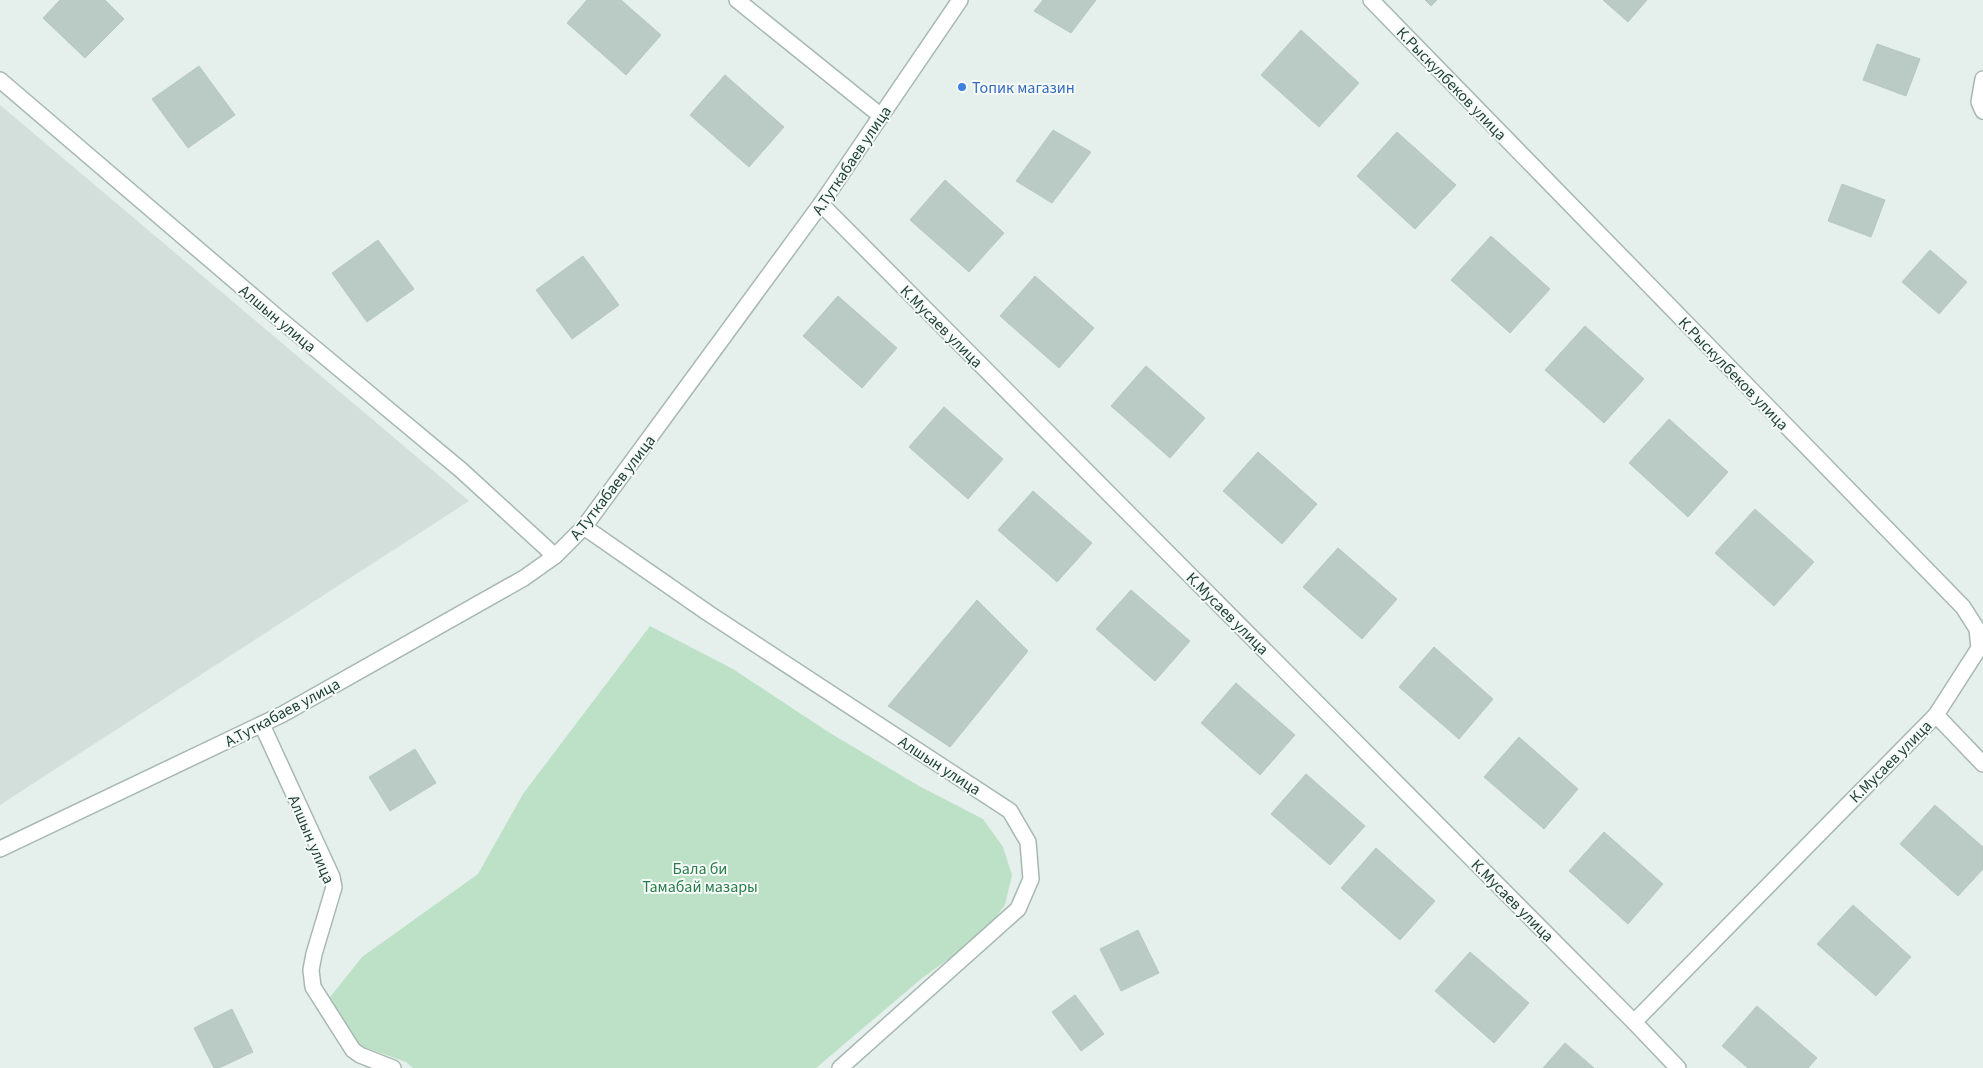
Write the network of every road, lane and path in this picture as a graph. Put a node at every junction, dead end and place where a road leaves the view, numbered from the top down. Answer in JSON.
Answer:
{"nodes":[{"id":1,"x":737,"y":0,"type":"edge"},
{"id":2,"x":960,"y":0,"type":"edge"},
{"id":3,"x":1371,"y":0,"type":"edge"},
{"id":4,"x":1983,"y":79,"type":"edge"},
{"id":5,"x":0,"y":80,"type":"edge"},
{"id":6,"x":1983,"y":110,"type":"edge"},
{"id":7,"x":881,"y":116,"type":"junction"},
{"id":8,"x":821,"y":204,"type":"junction"},
{"id":9,"x":584,"y":527,"type":"junction"},
{"id":10,"x":555,"y":556,"type":"junction"},
{"id":11,"x":1936,"y":715,"type":"junction"},
{"id":12,"x":262,"y":725,"type":"junction"},
{"id":13,"x":1983,"y":764,"type":"edge"},
{"id":14,"x":0,"y":849,"type":"edge"},
{"id":15,"x":1634,"y":1022,"type":"junction"},
{"id":16,"x":393,"y":1068,"type":"edge"},
{"id":17,"x":840,"y":1068,"type":"edge"},
{"id":18,"x":1678,"y":1068,"type":"edge"}],
"edges":[{"from":1,"to":7,"type":"street"},
{"from":2,"to":7,"type":"street","name":"А.Туткабаев улица"},
{"from":3,"to":11,"type":"street","name":"К.Рыскулбеков улица"},
{"from":4,"to":6,"type":"street"},
{"from":5,"to":10,"type":"street","name":"Алшын улица"},
{"from":7,"to":8,"type":"street","name":"А.Туткабаев улица"},
{"from":8,"to":9,"type":"street","name":"А.Туткабаев улица"},
{"from":8,"to":15,"type":"street","name":"К.Мусаев улица"},
{"from":9,"to":10,"type":"street","name":"А.Туткабаев улица"},
{"from":9,"to":17,"type":"street","name":"Алшын улица"},
{"from":10,"to":12,"type":"street","name":"А.Туткабаев улица"},
{"from":11,"to":13,"type":"street"},
{"from":11,"to":15,"type":"street","name":"К.Мусаев улица"},
{"from":12,"to":14,"type":"street","name":"А.Туткабаев улица"},
{"from":12,"to":16,"type":"street","name":"Алшын улица"},
{"from":15,"to":18,"type":"street","name":"К.Мусаев улица"}]}
